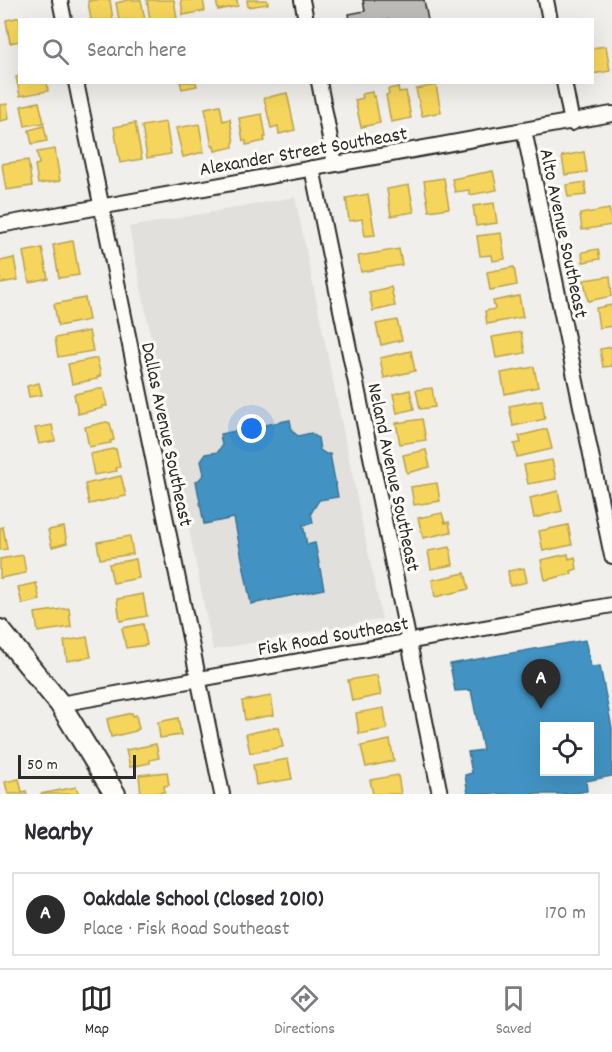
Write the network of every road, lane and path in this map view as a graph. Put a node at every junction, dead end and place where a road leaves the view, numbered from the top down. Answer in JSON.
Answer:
{"nodes":[{"id":1,"x":60,"y":0,"type":"edge"},
{"id":2,"x":302,"y":0,"type":"edge"},
{"id":3,"x":546,"y":0,"type":"edge"},
{"id":4,"x":64,"y":18,"type":"edge"},
{"id":5,"x":306,"y":18,"type":"edge"},
{"id":6,"x":550,"y":18,"type":"edge"},
{"id":7,"x":76,"y":84,"type":"edge"},
{"id":8,"x":319,"y":84,"type":"edge"},
{"id":9,"x":564,"y":84,"type":"edge"},
{"id":10,"x":612,"y":114,"type":"edge"},
{"id":11,"x":572,"y":123,"type":"junction"},
{"id":12,"x":524,"y":130,"type":"junction"},
{"id":13,"x":335,"y":164,"type":"junction"},
{"id":14,"x":312,"y":168,"type":"junction"},
{"id":15,"x":101,"y":206,"type":"junction"},
{"id":16,"x":0,"y":225,"type":"edge"},
{"id":17,"x":612,"y":556,"type":"edge"},
{"id":18,"x":612,"y":605,"type":"edge"},
{"id":19,"x":0,"y":630,"type":"edge"},
{"id":20,"x":409,"y":641,"type":"junction"},
{"id":21,"x":198,"y":679,"type":"junction"},
{"id":22,"x":60,"y":704,"type":"junction"},
{"id":23,"x":115,"y":794,"type":"edge"},
{"id":24,"x":222,"y":794,"type":"edge"},
{"id":25,"x":441,"y":794,"type":"edge"}],
"edges":[{"from":1,"to":4,"type":"street"},
{"from":2,"to":5,"type":"street"},
{"from":3,"to":6,"type":"street"},
{"from":7,"to":15,"type":"street","name":"Dallas Avenue Southeast"},
{"from":8,"to":13,"type":"street"},
{"from":9,"to":11,"type":"street","name":"Alto Avenue Southeast"},
{"from":10,"to":11,"type":"street","name":"Alexander Street Southeast"},
{"from":11,"to":12,"type":"street","name":"Alexander Street Southeast"},
{"from":12,"to":13,"type":"street","name":"Alexander Street Southeast"},
{"from":12,"to":17,"type":"street","name":"Alto Avenue Southeast"},
{"from":13,"to":14,"type":"street","name":"Alexander Street Southeast"},
{"from":14,"to":15,"type":"street","name":"Alexander Street Southeast"},
{"from":14,"to":20,"type":"street","name":"Neland Avenue Southeast"},
{"from":15,"to":16,"type":"street","name":"Alexander Street Southeast"},
{"from":15,"to":21,"type":"street","name":"Dallas Avenue Southeast"},
{"from":18,"to":20,"type":"street","name":"Fisk Road Southeast"},
{"from":19,"to":22,"type":"street"},
{"from":20,"to":21,"type":"street","name":"Fisk Road Southeast"},
{"from":20,"to":25,"type":"street","name":"Neland Avenue Southeast"},
{"from":21,"to":22,"type":"street","name":"Fisk Road Southeast"},
{"from":21,"to":24,"type":"street","name":"Dallas Avenue Southeast"},
{"from":22,"to":23,"type":"street"}]}
